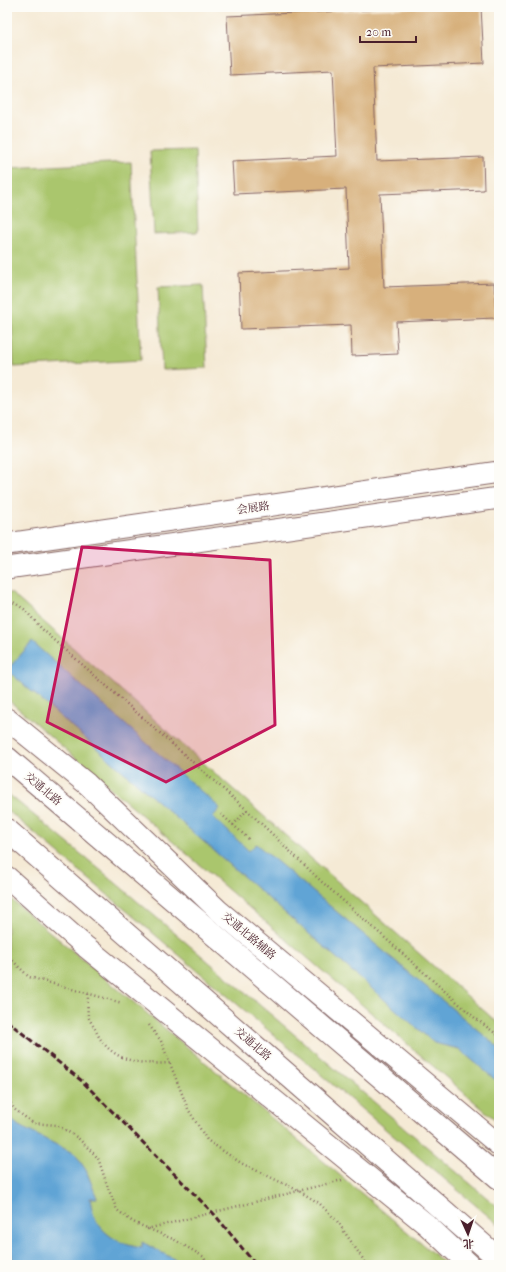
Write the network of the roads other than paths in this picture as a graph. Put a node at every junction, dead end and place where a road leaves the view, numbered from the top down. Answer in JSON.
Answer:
{"nodes":[{"id":1,"x":499,"y":472,"type":"edge"},
{"id":2,"x":499,"y":498,"type":"edge"},
{"id":3,"x":7,"y":544,"type":"edge"},
{"id":4,"x":7,"y":568,"type":"edge"},
{"id":5,"x":7,"y":719,"type":"edge"},
{"id":6,"x":7,"y":758,"type":"edge"},
{"id":7,"x":7,"y":830,"type":"edge"},
{"id":8,"x":7,"y":877,"type":"edge"},
{"id":9,"x":499,"y":1145,"type":"edge"},
{"id":10,"x":499,"y":1178,"type":"edge"},
{"id":11,"x":499,"y":1259,"type":"edge"},
{"id":12,"x":470,"y":1265,"type":"edge"}],
"edges":[{"from":1,"to":3,"type":"street","name":"会展路"},
{"from":2,"to":4,"type":"street"},
{"from":5,"to":9,"type":"street","name":"交通北路辅路"},
{"from":6,"to":10,"type":"main road","name":"交通北路"},
{"from":7,"to":11,"type":"main road","name":"交通北路"},
{"from":8,"to":12,"type":"street"}]}
